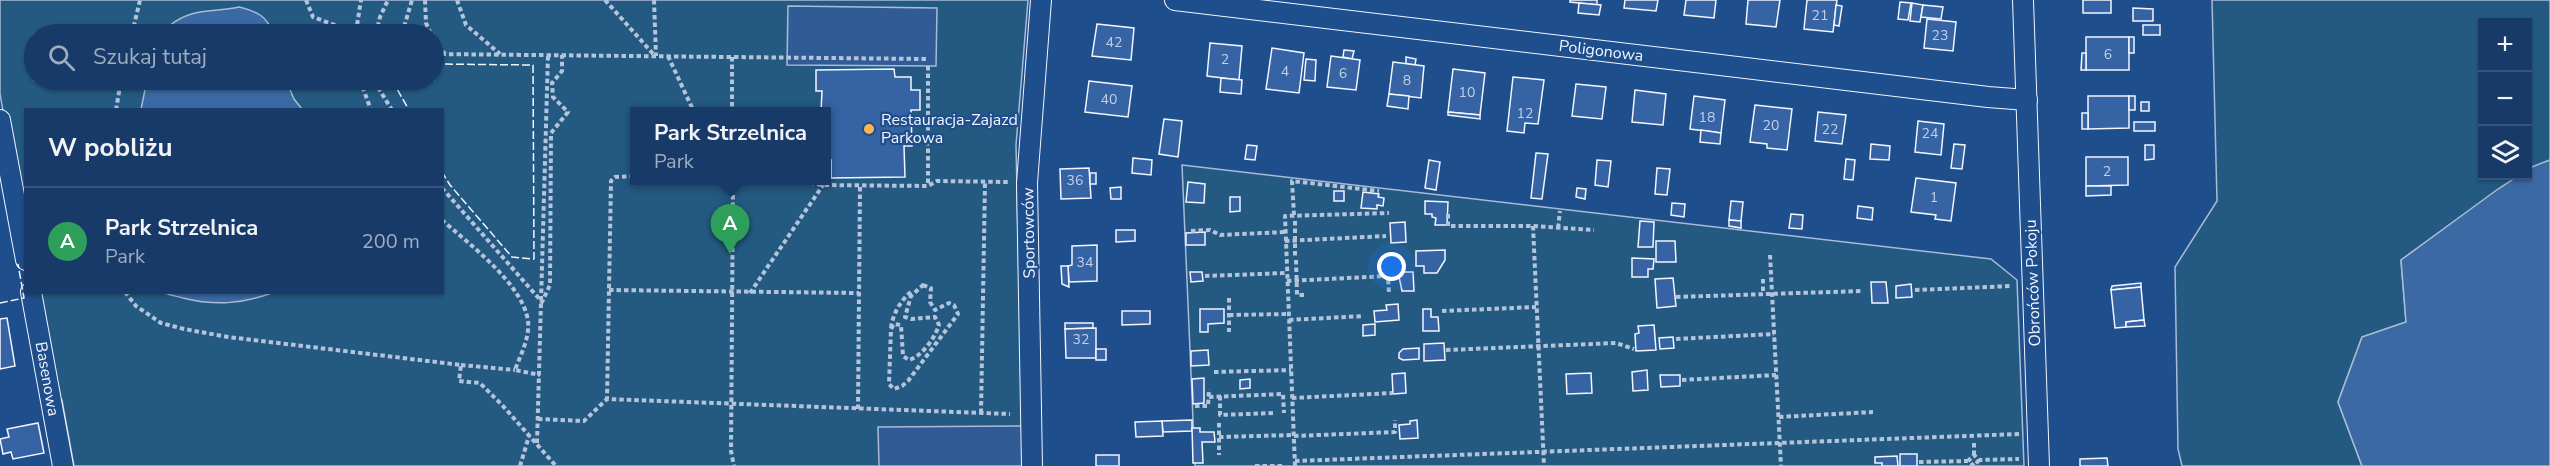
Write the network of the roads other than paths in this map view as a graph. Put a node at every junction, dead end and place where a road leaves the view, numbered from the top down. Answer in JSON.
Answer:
{"nodes":[{"id":1,"x":1041,"y":0,"type":"edge"},
{"id":2,"x":1175,"y":0,"type":"edge"},
{"id":3,"x":2023,"y":0,"type":"edge"},
{"id":4,"x":2027,"y":100,"type":"junction"},
{"id":5,"x":0,"y":120,"type":"edge"},
{"id":6,"x":24,"y":250,"type":"edge"},
{"id":7,"x":31,"y":294,"type":"edge"},
{"id":8,"x":2030,"y":463,"type":"edge"},
{"id":9,"x":63,"y":466,"type":"edge"},
{"id":10,"x":1032,"y":466,"type":"edge"}],
"edges":[{"from":1,"to":10,"type":"street","name":"Sportowców"},
{"from":2,"to":4,"type":"street","name":"Poligonowa"},
{"from":3,"to":4,"type":"street","name":"Obrońców Pokoju"},
{"from":4,"to":8,"type":"street","name":"Obrońców Pokoju"},
{"from":5,"to":6,"type":"street"},
{"from":7,"to":9,"type":"street","name":"Basenowa"}]}
